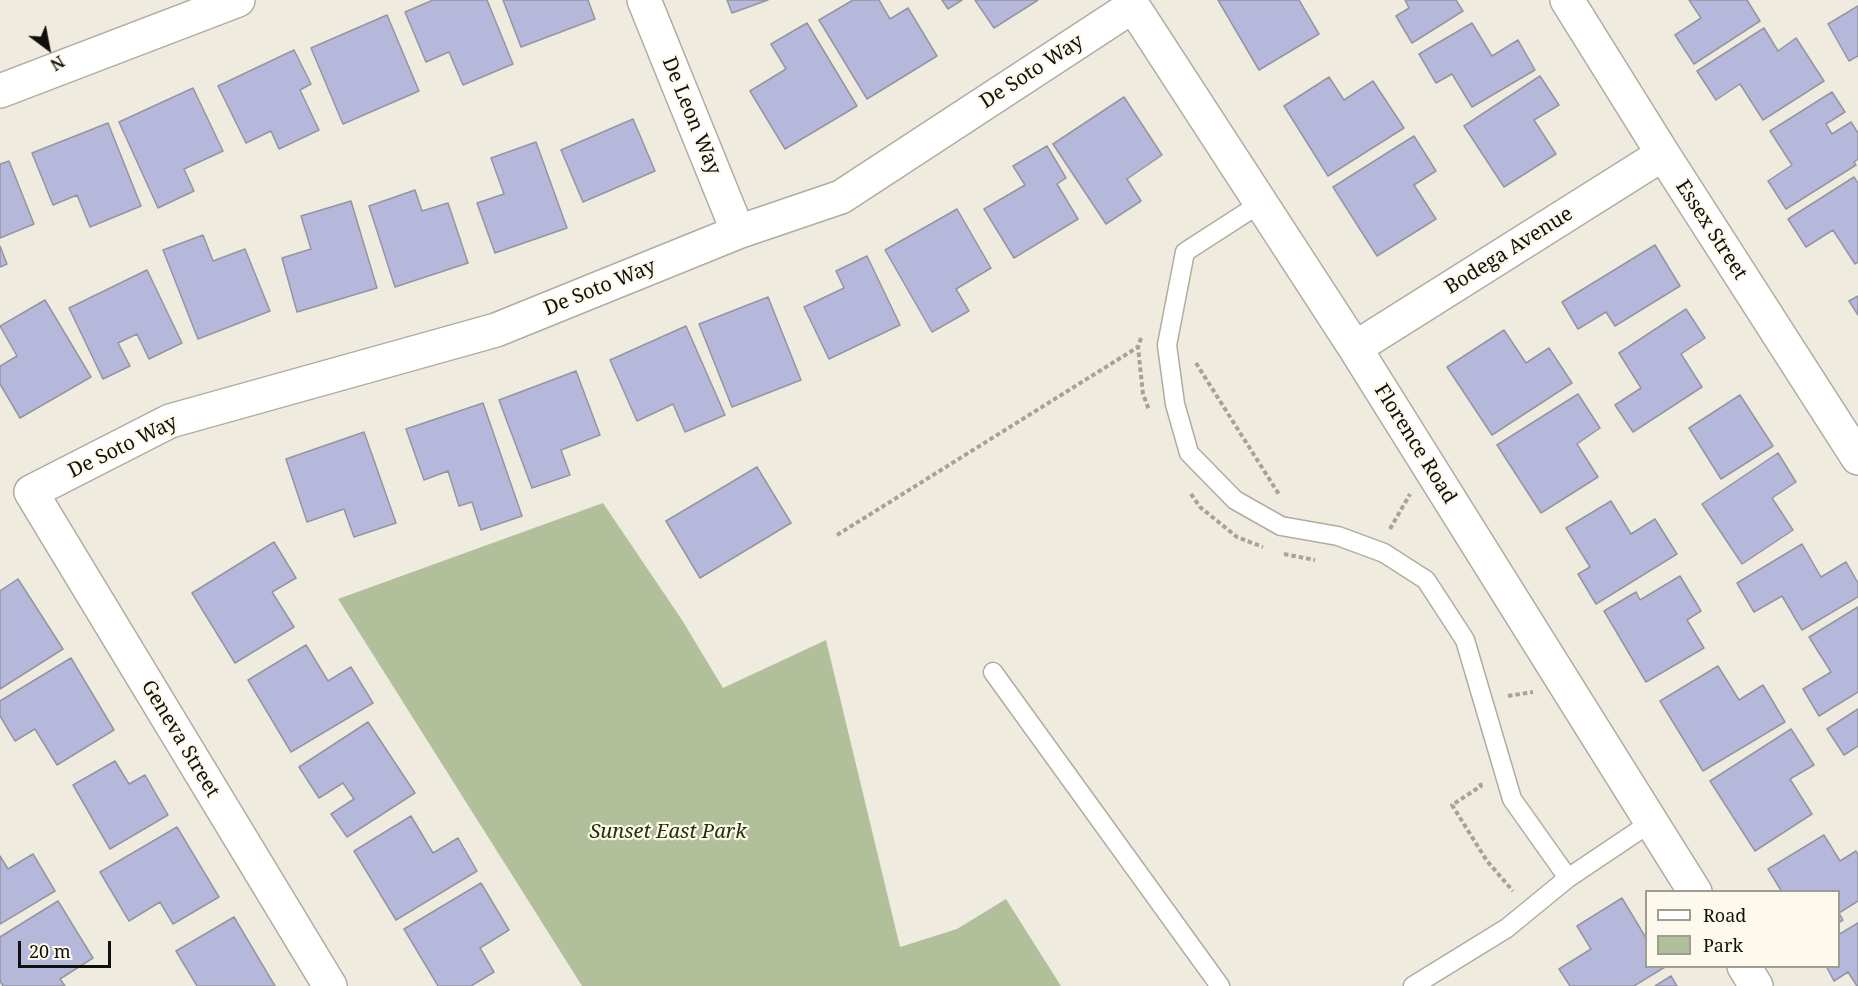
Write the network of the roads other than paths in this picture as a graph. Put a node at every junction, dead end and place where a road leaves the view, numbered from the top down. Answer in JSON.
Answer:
{"nodes":[{"id":1,"x":238,"y":0,"type":"edge"},
{"id":2,"x":644,"y":0,"type":"edge"},
{"id":3,"x":1567,"y":0,"type":"edge"},
{"id":4,"x":1131,"y":3,"type":"edge"},
{"id":5,"x":0,"y":91,"type":"edge"},
{"id":6,"x":1663,"y":154,"type":"junction"},
{"id":7,"x":1261,"y":203,"type":"junction"},
{"id":8,"x":738,"y":232,"type":"junction"},
{"id":9,"x":1355,"y":348,"type":"junction"},
{"id":10,"x":1858,"y":458,"type":"edge"},
{"id":11,"x":31,"y":492,"type":"joint"},
{"id":12,"x":993,"y":672,"type":"dead end"},
{"id":13,"x":1650,"y":823,"type":"junction"},
{"id":14,"x":1568,"y":878,"type":"junction"},
{"id":15,"x":1694,"y":890,"type":"edge"},
{"id":16,"x":1744,"y":968,"type":"edge"},
{"id":17,"x":330,"y":986,"type":"edge"},
{"id":18,"x":1220,"y":986,"type":"edge"},
{"id":19,"x":1413,"y":986,"type":"edge"},
{"id":20,"x":1756,"y":986,"type":"edge"}],
"edges":[{"from":1,"to":5,"type":"street"},
{"from":2,"to":8,"type":"street","name":"De Leon Way"},
{"from":3,"to":6,"type":"street","name":"Essex Street"},
{"from":4,"to":7,"type":"street","name":"Florence Road"},
{"from":4,"to":8,"type":"street","name":"De Soto Way"},
{"from":6,"to":9,"type":"street","name":"Bodega Avenue"},
{"from":6,"to":10,"type":"street","name":"Essex Street"},
{"from":7,"to":9,"type":"street","name":"Florence Road"},
{"from":7,"to":14,"type":"lane"},
{"from":8,"to":11,"type":"street","name":"De Soto Way"},
{"from":9,"to":13,"type":"street","name":"Florence Road"},
{"from":11,"to":17,"type":"street","name":"Geneva Street"},
{"from":12,"to":18,"type":"lane"},
{"from":13,"to":14,"type":"lane"},
{"from":13,"to":15,"type":"street","name":"Florence Road"},
{"from":14,"to":19,"type":"lane"},
{"from":16,"to":20,"type":"street"}]}
